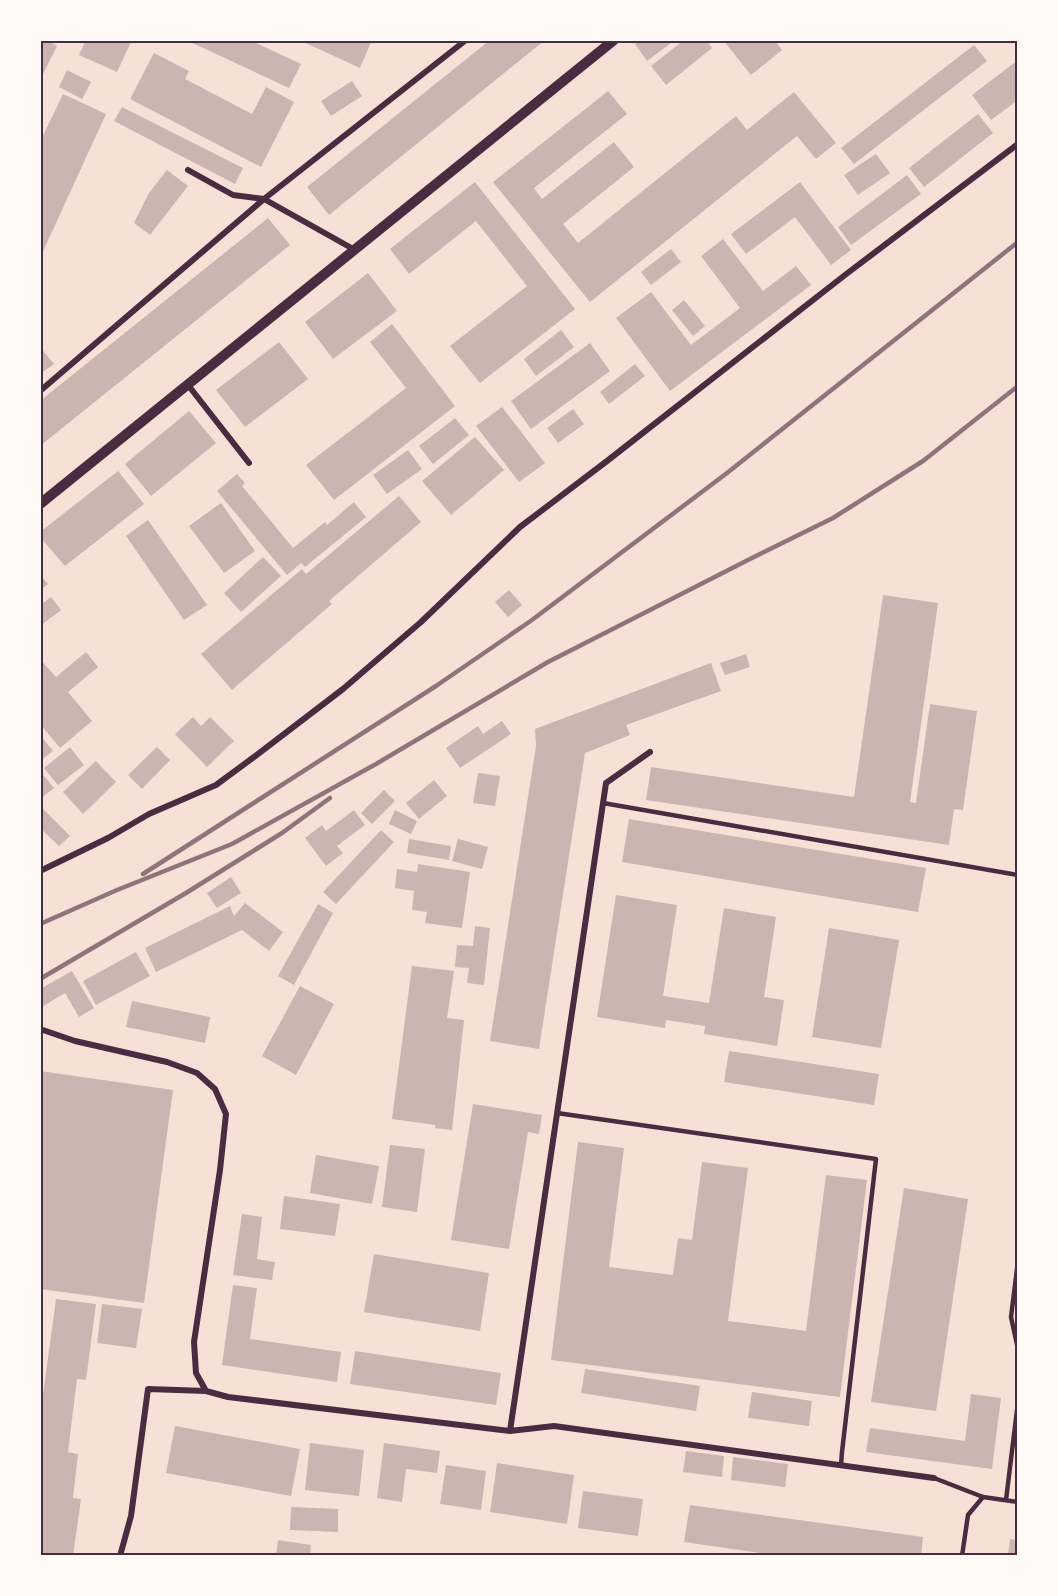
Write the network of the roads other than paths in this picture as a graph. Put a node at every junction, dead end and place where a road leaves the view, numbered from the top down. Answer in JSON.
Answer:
{"nodes":[{"id":1,"x":466,"y":40,"type":"edge"},
{"id":2,"x":614,"y":40,"type":"edge"},
{"id":3,"x":1017,"y":144,"type":"edge"},
{"id":4,"x":188,"y":170,"type":"dead end"},
{"id":5,"x":264,"y":199,"type":"junction"},
{"id":6,"x":356,"y":250,"type":"junction"},
{"id":7,"x":188,"y":385,"type":"junction"},
{"id":8,"x":40,"y":391,"type":"edge"},
{"id":9,"x":249,"y":463,"type":"dead end"},
{"id":10,"x":42,"y":500,"type":"edge"},
{"id":11,"x":650,"y":752,"type":"dead end"},
{"id":12,"x":603,"y":803,"type":"junction"},
{"id":13,"x":40,"y":871,"type":"edge"},
{"id":14,"x":1017,"y":874,"type":"edge"},
{"id":15,"x":40,"y":1029,"type":"edge"},
{"id":16,"x":557,"y":1113,"type":"junction"},
{"id":17,"x":1017,"y":1261,"type":"edge"},
{"id":18,"x":1017,"y":1349,"type":"edge"},
{"id":19,"x":206,"y":1391,"type":"junction"},
{"id":20,"x":1017,"y":1402,"type":"edge"},
{"id":21,"x":510,"y":1431,"type":"junction"},
{"id":22,"x":841,"y":1465,"type":"junction"},
{"id":23,"x":934,"y":1478,"type":"joint"},
{"id":24,"x":982,"y":1497,"type":"junction"},
{"id":25,"x":1006,"y":1500,"type":"junction"},
{"id":26,"x":1017,"y":1502,"type":"edge"},
{"id":27,"x":120,"y":1556,"type":"edge"},
{"id":28,"x":962,"y":1556,"type":"edge"}],
"edges":[{"from":1,"to":5,"type":"street"},
{"from":2,"to":6,"type":"street"},
{"from":3,"to":13,"type":"street"},
{"from":4,"to":5,"type":"street"},
{"from":5,"to":6,"type":"street"},
{"from":5,"to":8,"type":"street"},
{"from":6,"to":7,"type":"street"},
{"from":7,"to":9,"type":"street"},
{"from":7,"to":10,"type":"street"},
{"from":11,"to":12,"type":"street"},
{"from":12,"to":14,"type":"lane"},
{"from":12,"to":16,"type":"street"},
{"from":15,"to":19,"type":"street"},
{"from":16,"to":21,"type":"street"},
{"from":16,"to":22,"type":"lane"},
{"from":17,"to":18,"type":"lane"},
{"from":19,"to":21,"type":"street"},
{"from":19,"to":27,"type":"street"},
{"from":20,"to":25,"type":"lane"},
{"from":21,"to":22,"type":"street"},
{"from":22,"to":23,"type":"street"},
{"from":23,"to":24,"type":"lane"},
{"from":24,"to":25,"type":"lane"},
{"from":24,"to":28,"type":"lane"},
{"from":25,"to":26,"type":"lane"}]}
